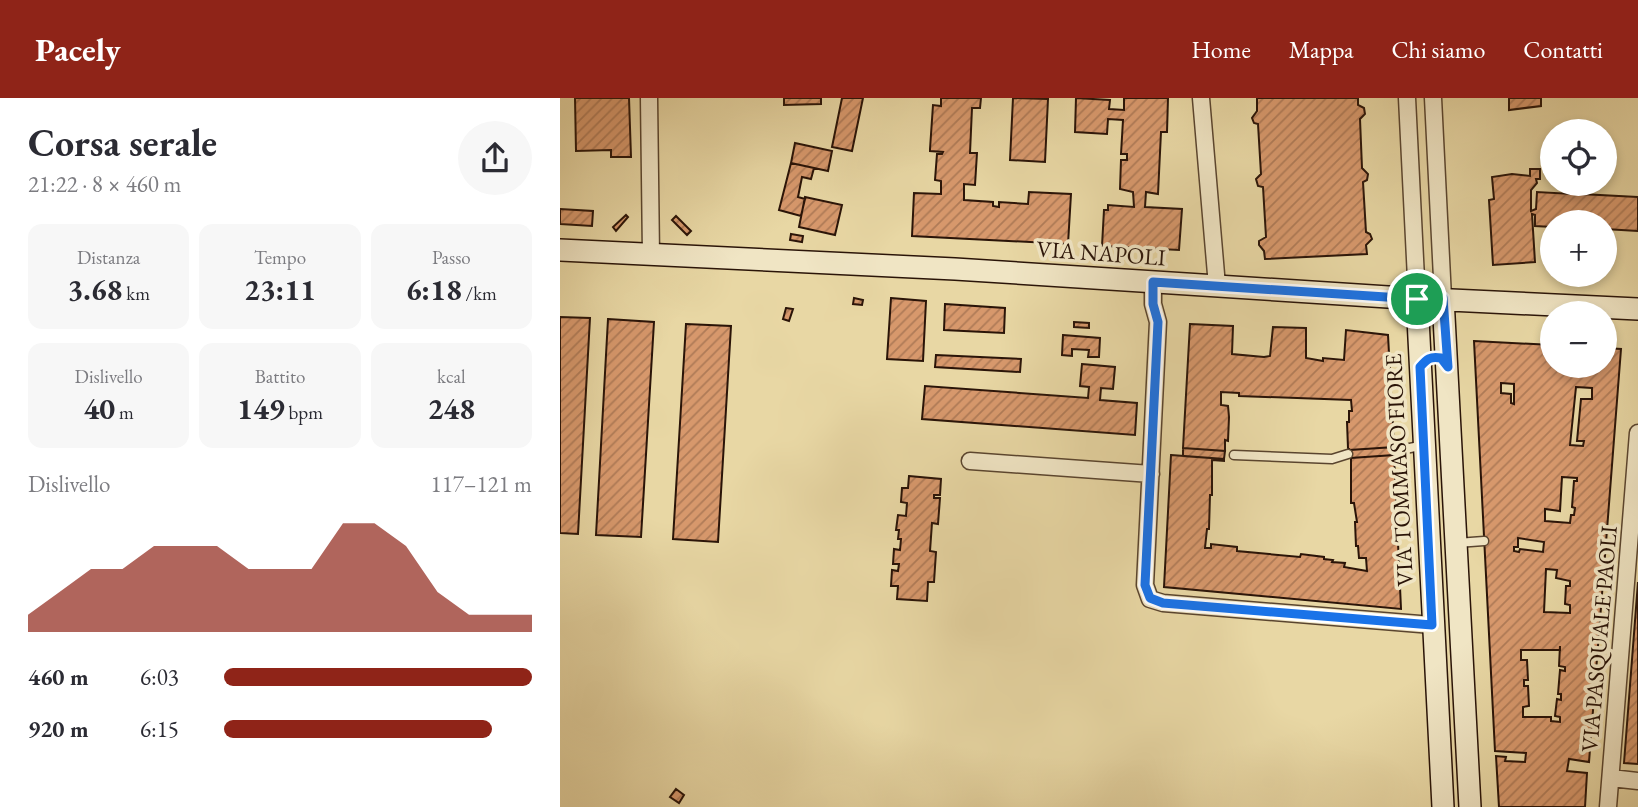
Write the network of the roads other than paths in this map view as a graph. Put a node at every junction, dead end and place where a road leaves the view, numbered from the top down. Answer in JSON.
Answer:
{"nodes":[{"id":1,"x":649,"y":98,"type":"edge"},
{"id":2,"x":1201,"y":98,"type":"edge"},
{"id":3,"x":1407,"y":98,"type":"edge"},
{"id":4,"x":1433,"y":98,"type":"edge"},
{"id":5,"x":560,"y":250,"type":"edge"},
{"id":6,"x":651,"y":255,"type":"junction"},
{"id":7,"x":1153,"y":282,"type":"junction"},
{"id":8,"x":1217,"y":286,"type":"junction"},
{"id":9,"x":1443,"y":298,"type":"junction"},
{"id":10,"x":1417,"y":299,"type":"junction"},
{"id":11,"x":1638,"y":309,"type":"edge"},
{"id":12,"x":1420,"y":367,"type":"junction"},
{"id":13,"x":1448,"y":367,"type":"junction"},
{"id":14,"x":1638,"y":433,"type":"edge"},
{"id":15,"x":1424,"y":445,"type":"junction"},
{"id":16,"x":1396,"y":451,"type":"dead end"},
{"id":17,"x":1348,"y":454,"type":"dead end"},
{"id":18,"x":1234,"y":455,"type":"dead end"},
{"id":19,"x":970,"y":461,"type":"dead end"},
{"id":20,"x":1151,"y":474,"type":"junction"},
{"id":21,"x":1484,"y":541,"type":"dead end"},
{"id":22,"x":1457,"y":543,"type":"junction"},
{"id":23,"x":1432,"y":625,"type":"junction"},
{"id":24,"x":1611,"y":778,"type":"junction"},
{"id":25,"x":1638,"y":781,"type":"edge"},
{"id":26,"x":1443,"y":807,"type":"edge"},
{"id":27,"x":1470,"y":807,"type":"edge"},
{"id":28,"x":1608,"y":807,"type":"edge"}],
"edges":[{"from":1,"to":6,"type":"street"},
{"from":2,"to":8,"type":"street"},
{"from":3,"to":10,"type":"street"},
{"from":4,"to":9,"type":"street"},
{"from":5,"to":6,"type":"main road","name":"VIA NAPOLI"},
{"from":6,"to":7,"type":"main road","name":"VIA NAPOLI"},
{"from":7,"to":8,"type":"main road","name":"VIA NAPOLI"},
{"from":7,"to":20,"type":"street"},
{"from":8,"to":10,"type":"main road","name":"VIA NAPOLI"},
{"from":9,"to":10,"type":"main road","name":"VIA NAPOLI"},
{"from":9,"to":11,"type":"main road","name":"VIA NAPOLI"},
{"from":9,"to":13,"type":"main road"},
{"from":10,"to":12,"type":"main road","name":"VIA TOMMASO FIORE"},
{"from":12,"to":13,"type":"main road"},
{"from":12,"to":15,"type":"main road","name":"VIA TOMMASO FIORE"},
{"from":13,"to":22,"type":"main road"},
{"from":14,"to":24,"type":"street","name":"VIA PASQUALE PAOLI"},
{"from":15,"to":16,"type":"lane"},
{"from":15,"to":23,"type":"main road","name":"VIA TOMMASO FIORE"},
{"from":17,"to":18,"type":"lane"},
{"from":19,"to":20,"type":"street"},
{"from":20,"to":23,"type":"street"},
{"from":21,"to":22,"type":"lane"},
{"from":22,"to":27,"type":"main road"},
{"from":23,"to":26,"type":"main road","name":"VIA TOMMASO FIORE"},
{"from":24,"to":25,"type":"street"},
{"from":24,"to":28,"type":"street","name":"VIA PASQUALE PAOLI"}]}
